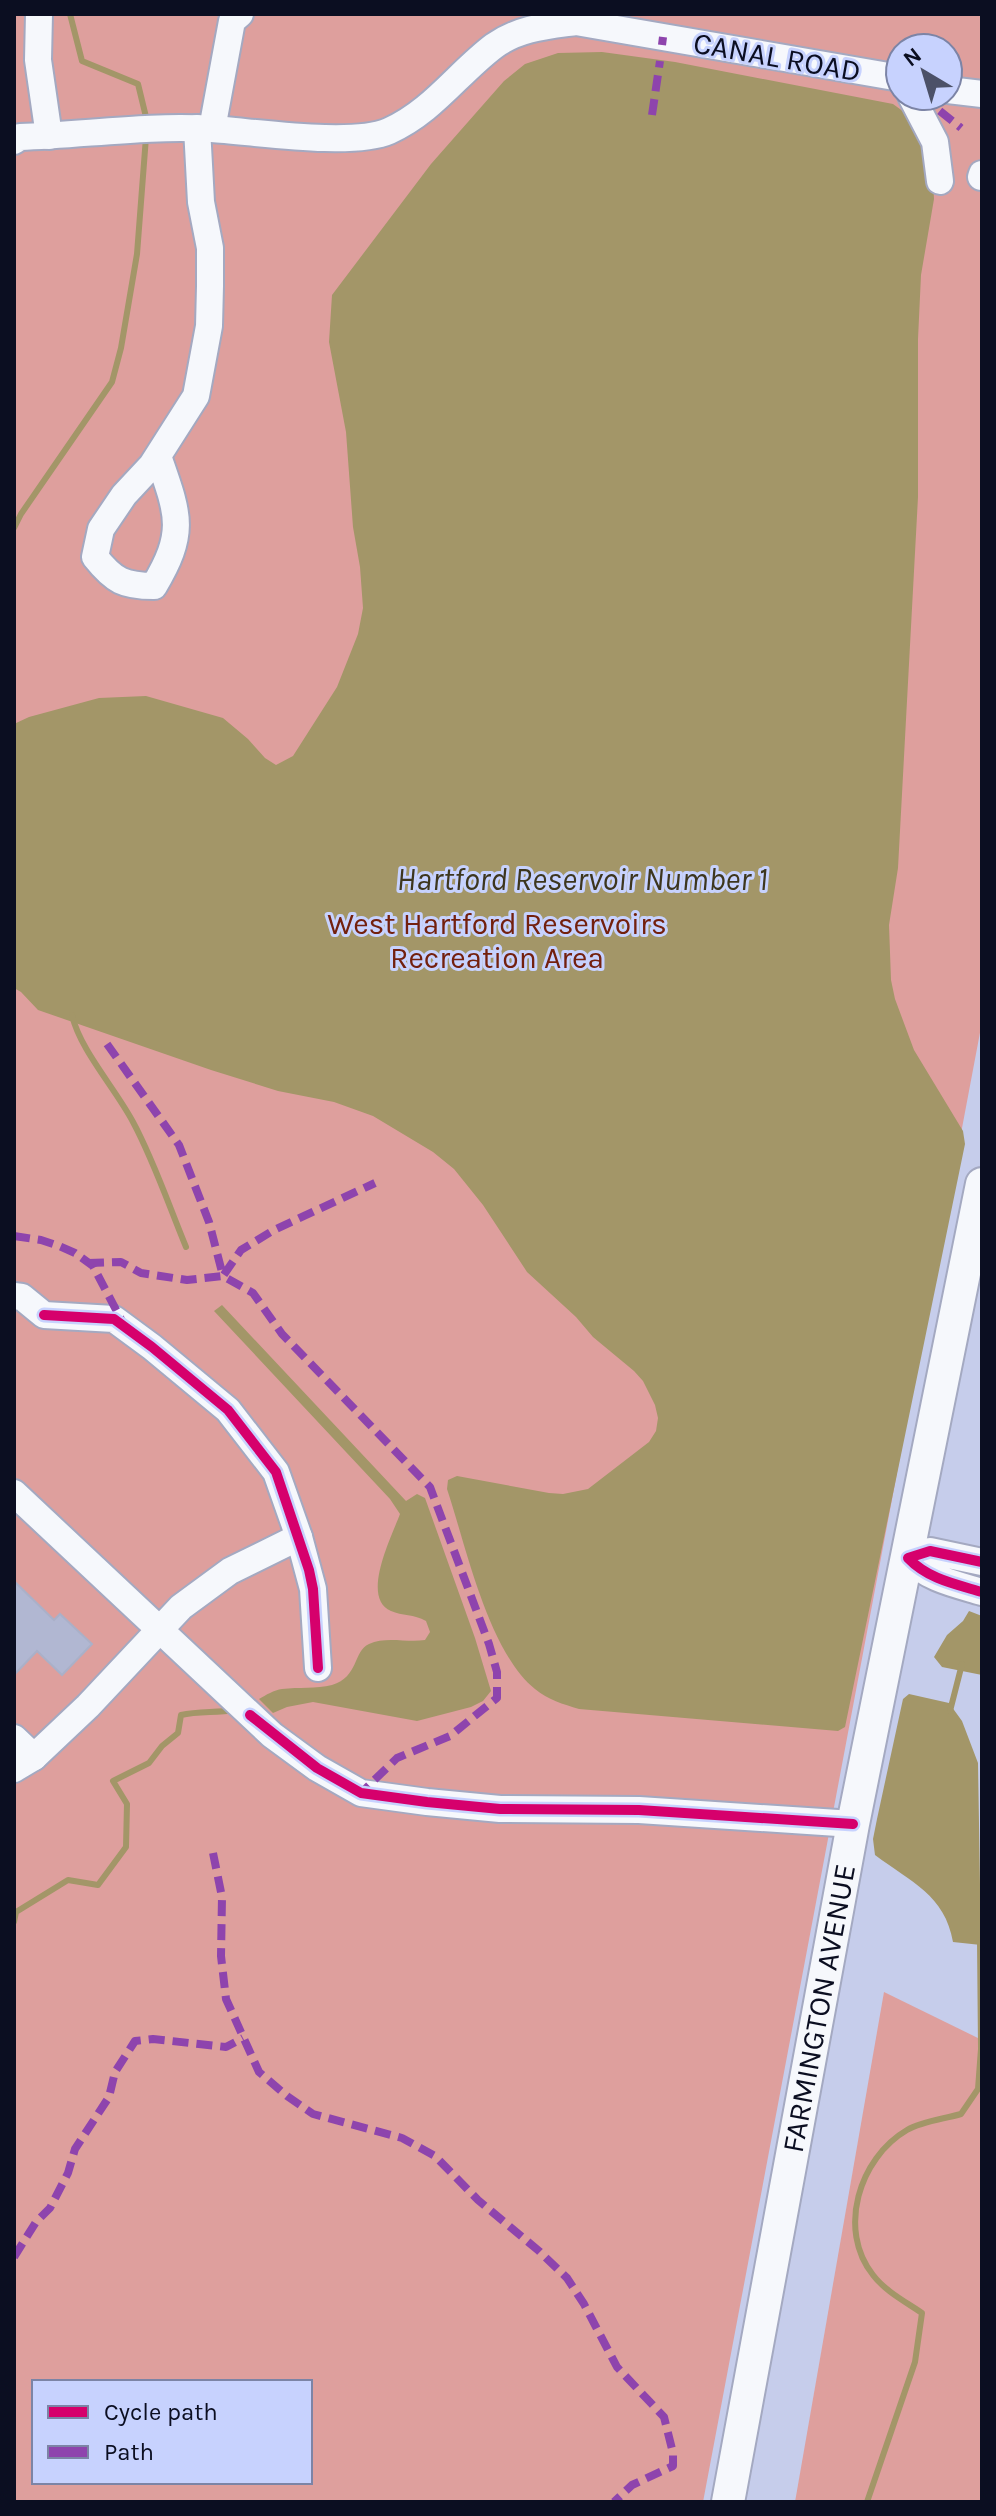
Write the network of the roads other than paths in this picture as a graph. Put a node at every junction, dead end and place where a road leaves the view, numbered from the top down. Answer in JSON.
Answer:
{"nodes":[{"id":1,"x":39,"y":14,"type":"edge"},
{"id":2,"x":240,"y":14,"type":"edge"},
{"id":3,"x":884,"y":75,"type":"edge"},
{"id":4,"x":919,"y":112,"type":"edge"},
{"id":5,"x":194,"y":128,"type":"junction"},
{"id":6,"x":49,"y":136,"type":"junction"},
{"id":7,"x":16,"y":138,"type":"edge"},
{"id":8,"x":940,"y":181,"type":"dead end"},
{"id":9,"x":158,"y":456,"type":"junction"},
{"id":10,"x":982,"y":1184,"type":"edge"},
{"id":11,"x":14,"y":1296,"type":"edge"},
{"id":12,"x":14,"y":1493,"type":"edge"},
{"id":13,"x":299,"y":1537,"type":"junction"},
{"id":14,"x":908,"y":1558,"type":"junction"},
{"id":15,"x":982,"y":1562,"type":"edge"},
{"id":16,"x":982,"y":1592,"type":"edge"},
{"id":17,"x":160,"y":1631,"type":"junction"},
{"id":18,"x":318,"y":1668,"type":"dead end"},
{"id":19,"x":14,"y":1738,"type":"edge"},
{"id":20,"x":24,"y":1763,"type":"edge"},
{"id":21,"x":853,"y":1824,"type":"junction"},
{"id":22,"x":728,"y":2502,"type":"edge"}],
"edges":[{"from":1,"to":6,"type":"street"},
{"from":2,"to":5,"type":"street"},
{"from":3,"to":5,"type":"street","name":"CANAL ROAD"},
{"from":4,"to":8,"type":"street"},
{"from":5,"to":6,"type":"street","name":"CANAL ROAD"},
{"from":5,"to":9,"type":"street"},
{"from":6,"to":7,"type":"street","name":"CANAL ROAD"},
{"from":9,"to":9,"type":"street"},
{"from":10,"to":14,"type":"main road","name":"FARMINGTON AVENUE"},
{"from":11,"to":13,"type":"street"},
{"from":12,"to":17,"type":"street"},
{"from":13,"to":17,"type":"street"},
{"from":13,"to":18,"type":"street"},
{"from":14,"to":15,"type":"street"},
{"from":14,"to":16,"type":"street"},
{"from":14,"to":21,"type":"main road","name":"FARMINGTON AVENUE"},
{"from":17,"to":20,"type":"street"},
{"from":17,"to":21,"type":"street"},
{"from":19,"to":20,"type":"street"},
{"from":21,"to":22,"type":"main road","name":"FARMINGTON AVENUE"}]}
